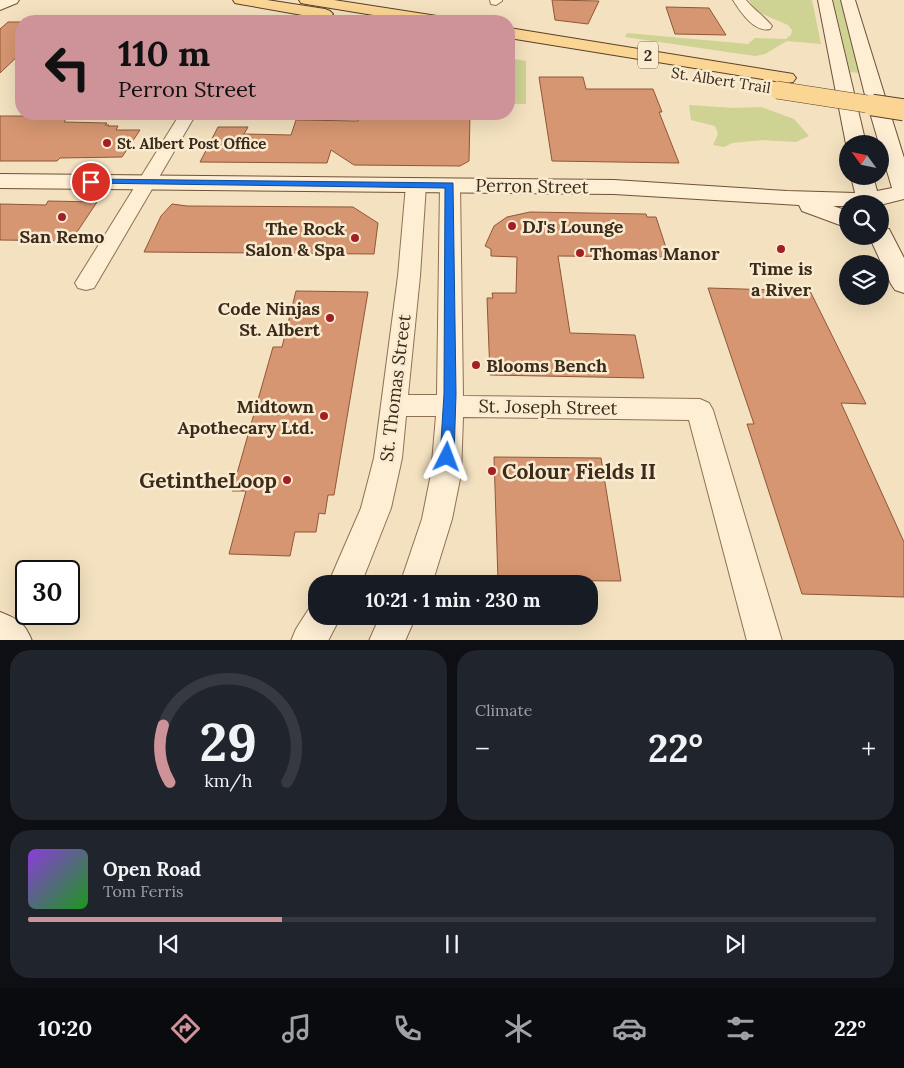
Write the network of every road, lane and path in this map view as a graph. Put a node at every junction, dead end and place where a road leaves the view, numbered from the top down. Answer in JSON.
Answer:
{"nodes":[{"id":1,"x":2,"y":0,"type":"edge"},
{"id":2,"x":12,"y":0,"type":"edge"},
{"id":3,"x":240,"y":0,"type":"edge"},
{"id":4,"x":306,"y":0,"type":"edge"},
{"id":5,"x":739,"y":0,"type":"edge"},
{"id":6,"x":825,"y":0,"type":"edge"},
{"id":7,"x":848,"y":0,"type":"edge"},
{"id":8,"x":0,"y":5,"type":"edge"},
{"id":9,"x":331,"y":15,"type":"edge"},
{"id":10,"x":400,"y":15,"type":"edge"},
{"id":11,"x":765,"y":26,"type":"dead end"},
{"id":12,"x":515,"y":34,"type":"edge"},
{"id":13,"x":515,"y":46,"type":"edge"},
{"id":14,"x":782,"y":84,"type":"junction"},
{"id":15,"x":904,"y":97,"type":"edge"},
{"id":16,"x":904,"y":110,"type":"edge"},
{"id":17,"x":184,"y":120,"type":"edge"},
{"id":18,"x":854,"y":135,"type":"edge"},
{"id":19,"x":0,"y":181,"type":"edge"},
{"id":20,"x":147,"y":182,"type":"junction"},
{"id":21,"x":416,"y":185,"type":"junction"},
{"id":22,"x":450,"y":185,"type":"junction"},
{"id":23,"x":614,"y":187,"type":"junction"},
{"id":24,"x":866,"y":191,"type":"edge"},
{"id":25,"x":904,"y":192,"type":"edge"},
{"id":26,"x":787,"y":198,"type":"junction"},
{"id":27,"x":839,"y":216,"type":"edge"},
{"id":28,"x":881,"y":245,"type":"edge"},
{"id":29,"x":86,"y":283,"type":"dead end"},
{"id":30,"x":904,"y":284,"type":"edge"},
{"id":31,"x":395,"y":405,"type":"junction"},
{"id":32,"x":450,"y":405,"type":"junction"},
{"id":33,"x":348,"y":575,"type":"edge"},
{"id":34,"x":419,"y":575,"type":"edge"},
{"id":35,"x":318,"y":625,"type":"edge"},
{"id":36,"x":394,"y":625,"type":"edge"},
{"id":37,"x":0,"y":632,"type":"edge"},
{"id":38,"x":12,"y":640,"type":"edge"},
{"id":39,"x":308,"y":640,"type":"edge"},
{"id":40,"x":386,"y":640,"type":"edge"},
{"id":41,"x":766,"y":640,"type":"edge"}],
"edges":[{"from":1,"to":8,"type":"street"},
{"from":2,"to":8,"type":"street"},
{"from":3,"to":9,"type":"main road"},
{"from":4,"to":10,"type":"main road"},
{"from":5,"to":11,"type":"street"},
{"from":6,"to":18,"type":"street"},
{"from":7,"to":25,"type":"street"},
{"from":12,"to":14,"type":"main road","name":"St. Albert Trail","number":"2"},
{"from":13,"to":14,"type":"main road","name":"St. Albert Trail","number":"2"},
{"from":14,"to":15,"type":"main road","name":"St. Albert Trail","number":"2"},
{"from":14,"to":16,"type":"main road","name":"St. Albert Trail","number":"2","bridge":true},
{"from":17,"to":20,"type":"street"},
{"from":19,"to":20,"type":"street","name":"Perron Street"},
{"from":20,"to":21,"type":"street","name":"Perron Street"},
{"from":20,"to":29,"type":"street"},
{"from":21,"to":22,"type":"street","name":"Perron Street"},
{"from":21,"to":31,"type":"street","name":"St. Thomas Street"},
{"from":22,"to":23,"type":"street","name":"Perron Street"},
{"from":22,"to":32,"type":"street"},
{"from":23,"to":24,"type":"street","name":"Perron Street"},
{"from":23,"to":26,"type":"street","name":"Perron Street"},
{"from":24,"to":25,"type":"street","name":"Perron Street"},
{"from":24,"to":26,"type":"street","name":"Perron Street"},
{"from":26,"to":27,"type":"street"},
{"from":28,"to":30,"type":"street"},
{"from":31,"to":32,"type":"street","name":"St. Joseph Street"},
{"from":31,"to":33,"type":"street","name":"St. Thomas Street"},
{"from":32,"to":34,"type":"street"},
{"from":32,"to":41,"type":"street","name":"St. Joseph Street"},
{"from":35,"to":39,"type":"street"},
{"from":36,"to":40,"type":"street"},
{"from":37,"to":38,"type":"street"}]}
